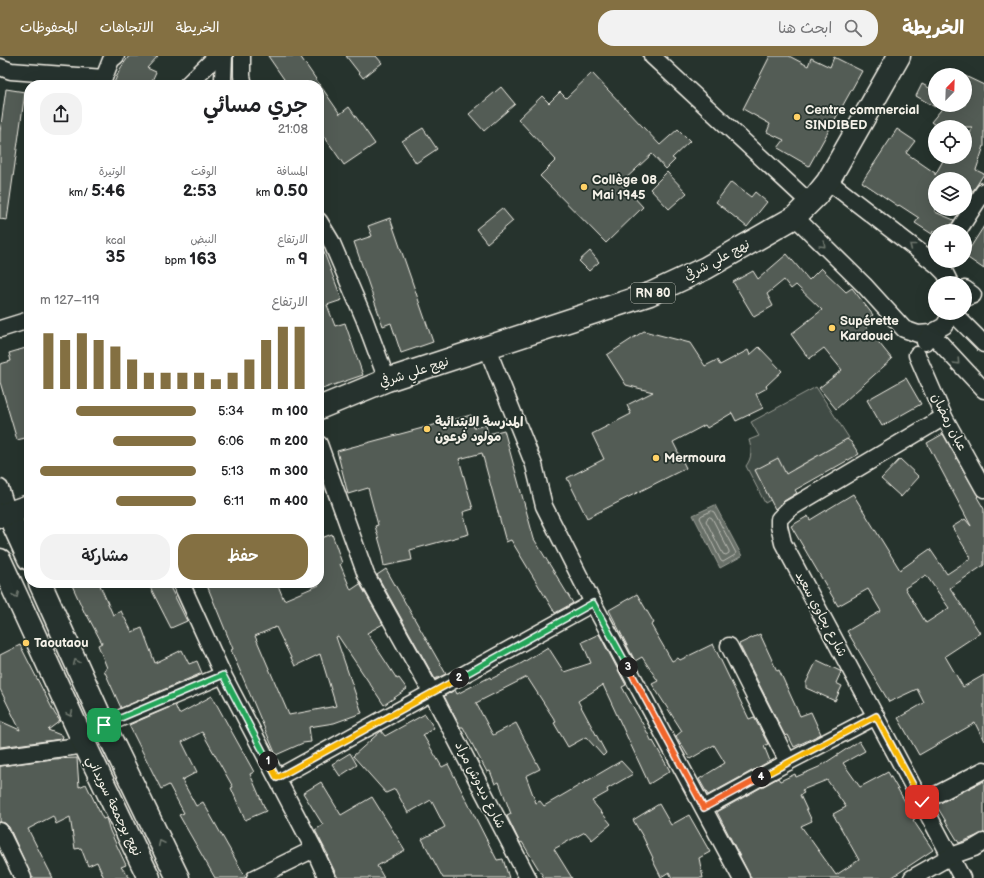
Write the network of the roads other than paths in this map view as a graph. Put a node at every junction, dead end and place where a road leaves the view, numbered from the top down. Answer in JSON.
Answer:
{"nodes":[{"id":1,"x":116,"y":56,"type":"edge"},
{"id":2,"x":217,"y":56,"type":"edge"},
{"id":3,"x":224,"y":56,"type":"edge"},
{"id":4,"x":242,"y":56,"type":"edge"},
{"id":5,"x":652,"y":56,"type":"edge"},
{"id":6,"x":899,"y":56,"type":"edge"},
{"id":7,"x":0,"y":67,"type":"edge"},
{"id":8,"x":93,"y":80,"type":"edge"},
{"id":9,"x":102,"y":80,"type":"edge"},
{"id":10,"x":192,"y":80,"type":"edge"},
{"id":11,"x":223,"y":80,"type":"edge"},
{"id":12,"x":243,"y":80,"type":"edge"},
{"id":13,"x":828,"y":181,"type":"junction"},
{"id":14,"x":984,"y":191,"type":"edge"},
{"id":15,"x":802,"y":210,"type":"junction"},
{"id":16,"x":963,"y":224,"type":"edge"},
{"id":17,"x":324,"y":229,"type":"edge"},
{"id":18,"x":943,"y":271,"type":"edge"},
{"id":19,"x":948,"y":320,"type":"edge"},
{"id":20,"x":959,"y":320,"type":"edge"},
{"id":21,"x":24,"y":322,"type":"edge"},
{"id":22,"x":0,"y":329,"type":"edge"},
{"id":23,"x":904,"y":329,"type":"junction"},
{"id":24,"x":931,"y":333,"type":"junction"},
{"id":25,"x":984,"y":344,"type":"edge"},
{"id":26,"x":487,"y":348,"type":"junction"},
{"id":27,"x":917,"y":354,"type":"junction"},
{"id":28,"x":387,"y":380,"type":"junction"},
{"id":29,"x":984,"y":390,"type":"edge"},
{"id":30,"x":324,"y":406,"type":"edge"},
{"id":31,"x":944,"y":417,"type":"junction"},
{"id":32,"x":324,"y":458,"type":"edge"},
{"id":33,"x":0,"y":488,"type":"edge"},
{"id":34,"x":984,"y":489,"type":"edge"},
{"id":35,"x":24,"y":508,"type":"edge"},
{"id":36,"x":4,"y":514,"type":"edge"},
{"id":37,"x":24,"y":550,"type":"edge"},
{"id":38,"x":0,"y":560,"type":"edge"},
{"id":39,"x":42,"y":588,"type":"edge"},
{"id":40,"x":183,"y":588,"type":"edge"},
{"id":41,"x":593,"y":603,"type":"junction"},
{"id":42,"x":729,"y":646,"type":"dead end"},
{"id":43,"x":223,"y":675,"type":"junction"},
{"id":44,"x":432,"y":693,"type":"junction"},
{"id":45,"x":876,"y":716,"type":"junction"},
{"id":46,"x":104,"y":725,"type":"junction"},
{"id":47,"x":85,"y":745,"type":"junction"},
{"id":48,"x":0,"y":757,"type":"edge"},
{"id":49,"x":788,"y":762,"type":"junction"},
{"id":50,"x":984,"y":770,"type":"edge"},
{"id":51,"x":277,"y":778,"type":"junction"},
{"id":52,"x":922,"y":802,"type":"junction"},
{"id":53,"x":704,"y":808,"type":"junction"},
{"id":54,"x":0,"y":831,"type":"edge"},
{"id":55,"x":984,"y":842,"type":"edge"},
{"id":56,"x":314,"y":849,"type":"junction"},
{"id":57,"x":951,"y":856,"type":"junction"},
{"id":58,"x":23,"y":878,"type":"edge"},
{"id":59,"x":149,"y":878,"type":"edge"},
{"id":60,"x":178,"y":878,"type":"edge"},
{"id":61,"x":255,"y":878,"type":"edge"},
{"id":62,"x":327,"y":878,"type":"edge"},
{"id":63,"x":528,"y":878,"type":"edge"},
{"id":64,"x":741,"y":878,"type":"edge"},
{"id":65,"x":912,"y":878,"type":"edge"},
{"id":66,"x":962,"y":878,"type":"edge"}],
"edges":[{"from":1,"to":9,"type":"street"},
{"from":2,"to":10,"type":"street"},
{"from":3,"to":11,"type":"street"},
{"from":4,"to":12,"type":"street"},
{"from":5,"to":15,"type":"street","name":"عبان رمضان"},
{"from":6,"to":13,"type":"main road","name":"نهج علي شرفي","number":"RN 80"},
{"from":7,"to":8,"type":"street"},
{"from":13,"to":15,"type":"main road","name":"نهج علي شرفي","number":"RN 80"},
{"from":18,"to":13,"type":"street","one_way":true},
{"from":14,"to":16,"type":"street"},
{"from":15,"to":23,"type":"street","name":"عبان رمضان","one_way":true},
{"from":15,"to":26,"type":"main road","name":"نهج علي شرفي","number":"RN 80"},
{"from":17,"to":28,"type":"street"},
{"from":19,"to":24,"type":"street"},
{"from":20,"to":25,"type":"street"},
{"from":21,"to":22,"type":"street"},
{"from":23,"to":24,"type":"street"},
{"from":23,"to":27,"type":"street","name":"عبان رمضان"},
{"from":24,"to":27,"type":"street"},
{"from":24,"to":29,"type":"street","one_way":true},
{"from":26,"to":28,"type":"main road","name":"نهج علي شرفي","number":"RN 80"},
{"from":26,"to":41,"type":"street"},
{"from":27,"to":31,"type":"street","name":"عبان رمضان"},
{"from":28,"to":30,"type":"main road","name":"نهج علي شرفي","number":"RN 80"},
{"from":31,"to":34,"type":"street","name":"عبان رمضان"},
{"from":31,"to":45,"type":"street","name":"شارع بجاوي سعيد"},
{"from":32,"to":44,"type":"street","name":"شارع ديدوش مراد"},
{"from":33,"to":36,"type":"street"},
{"from":35,"to":36,"type":"main road"},
{"from":36,"to":37,"type":"main road"},
{"from":38,"to":47,"type":"main road","name":"نهج بوجمعة سويداني","one_way":true},
{"from":46,"to":39,"type":"main road","name":"نهج بوجمعة سويداني","one_way":true},
{"from":40,"to":43,"type":"street"},
{"from":41,"to":44,"type":"street"},
{"from":41,"to":53,"type":"street"},
{"from":42,"to":49,"type":"street"},
{"from":43,"to":46,"type":"street"},
{"from":43,"to":51,"type":"street"},
{"from":44,"to":51,"type":"street"},
{"from":44,"to":63,"type":"street","name":"شارع ديدوش مراد"},
{"from":45,"to":49,"type":"street"},
{"from":45,"to":52,"type":"street","name":"شارع بجاوي سعيد"},
{"from":60,"to":46,"type":"main road","name":"نهج بوجمعة سويداني","one_way":true},
{"from":47,"to":48,"type":"street"},
{"from":47,"to":59,"type":"main road","name":"نهج بوجمعة سويداني"},
{"from":49,"to":53,"type":"street"},
{"from":50,"to":52,"type":"street"},
{"from":51,"to":56,"type":"street"},
{"from":52,"to":57,"type":"street","name":"شارع بجاوي سعيد"},
{"from":53,"to":64,"type":"street"},
{"from":54,"to":58,"type":"street"},
{"from":55,"to":57,"type":"street"},
{"from":56,"to":61,"type":"street"},
{"from":56,"to":62,"type":"street"},
{"from":57,"to":65,"type":"street"},
{"from":57,"to":66,"type":"street","name":"شارع بجاوي سعيد"}]}
